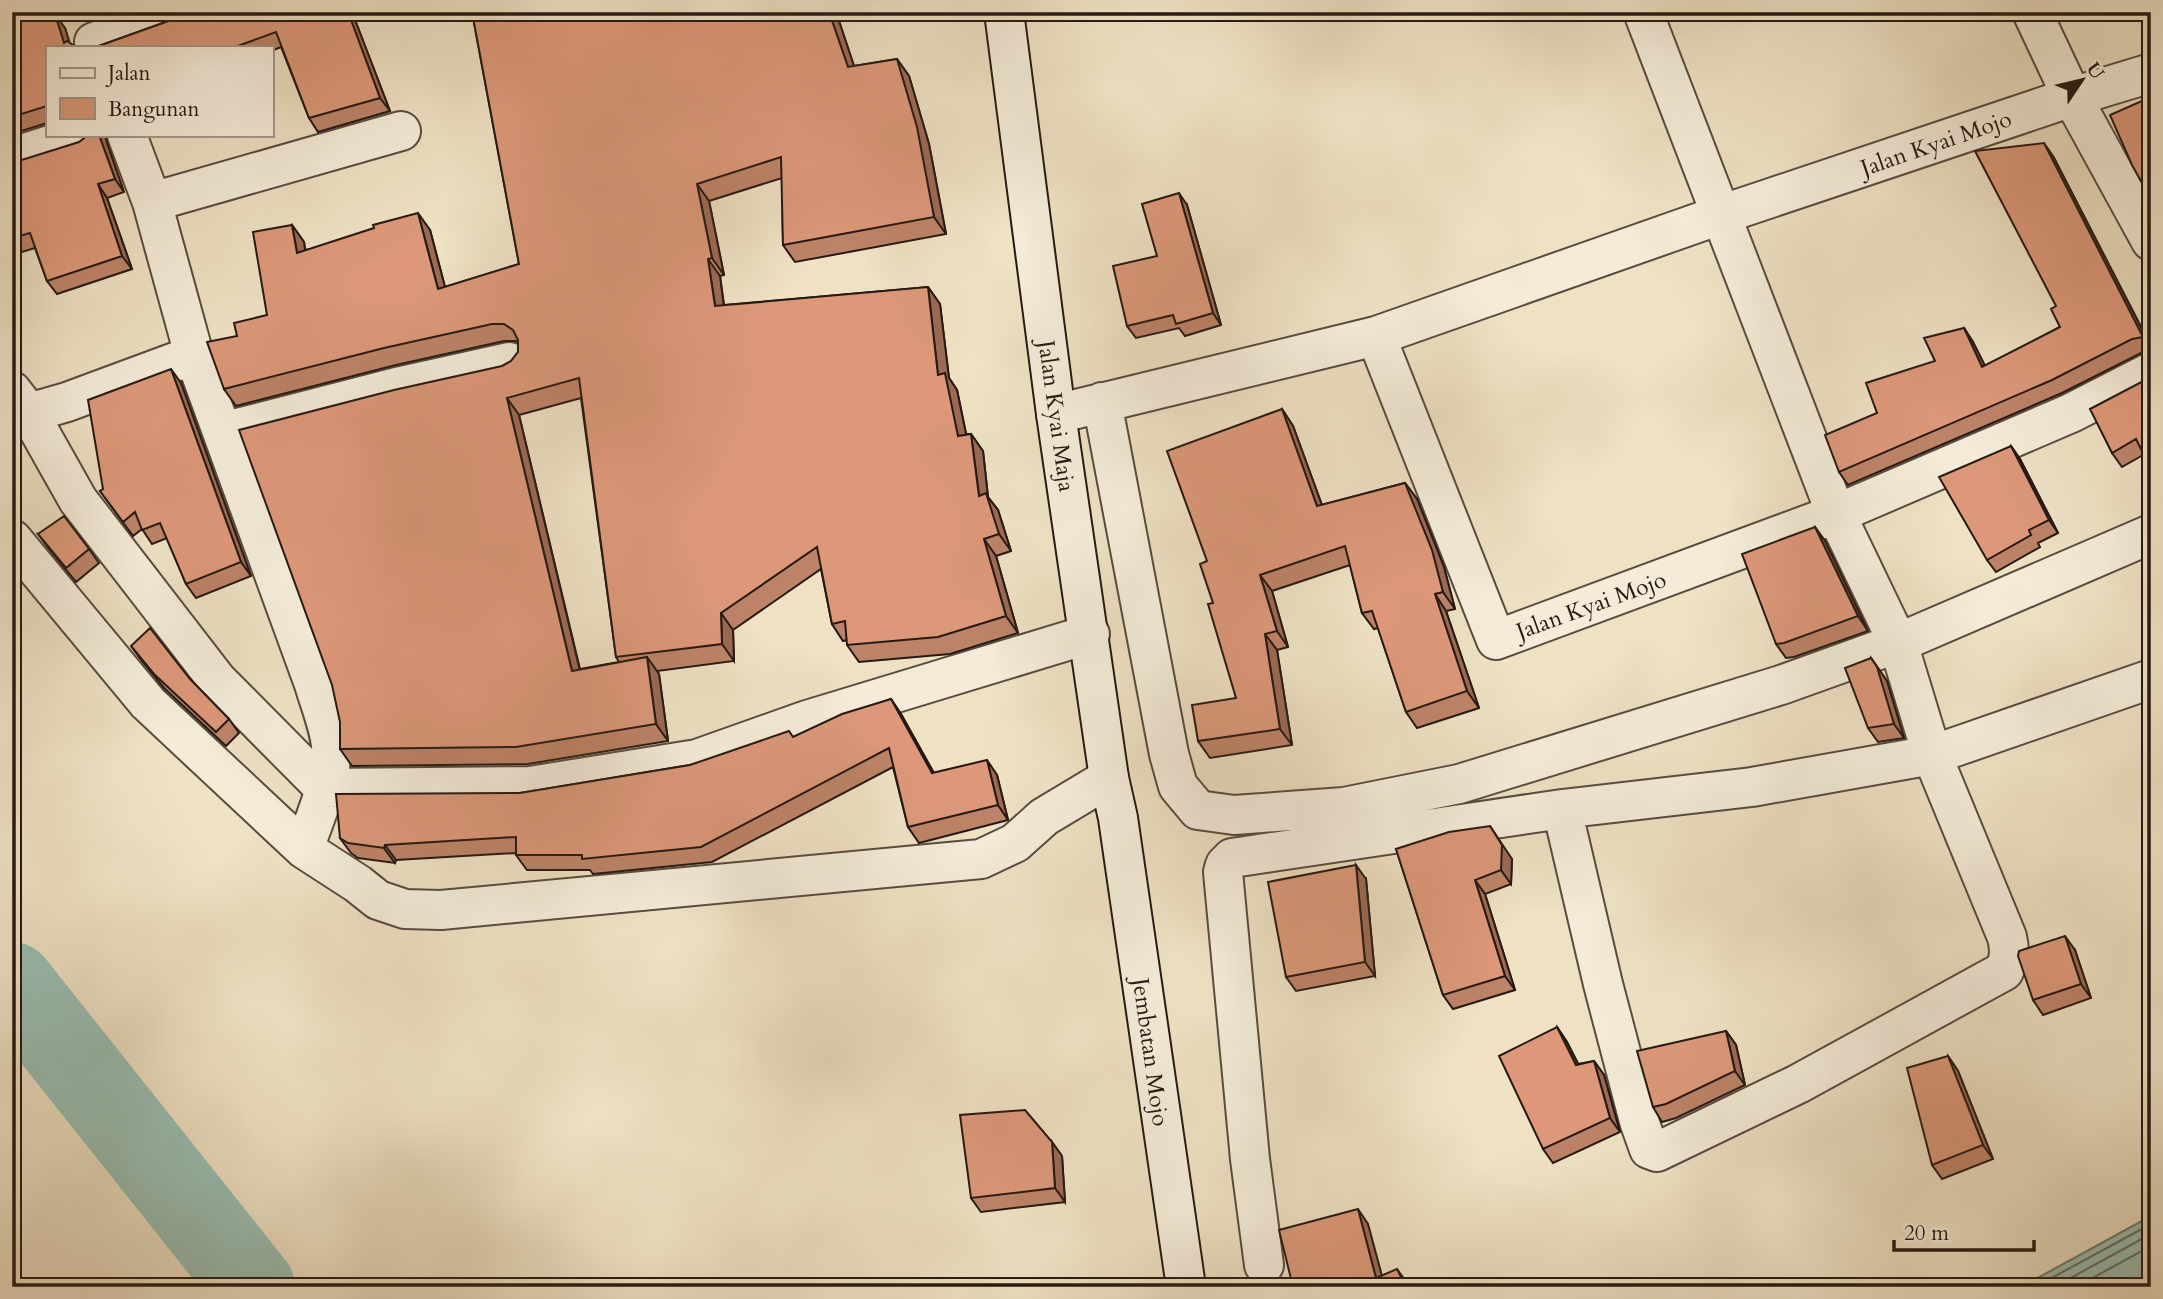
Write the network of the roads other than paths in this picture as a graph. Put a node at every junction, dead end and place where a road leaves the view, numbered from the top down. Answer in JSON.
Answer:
{"nodes":[{"id":1,"x":175,"y":12,"type":"edge"},
{"id":2,"x":1004,"y":12,"type":"edge"},
{"id":3,"x":1643,"y":12,"type":"edge"},
{"id":4,"x":2032,"y":12,"type":"edge"},
{"id":5,"x":91,"y":34,"type":"edge"},
{"id":6,"x":2151,"y":74,"type":"edge"},
{"id":7,"x":2072,"y":97,"type":"junction"},
{"id":8,"x":401,"y":131,"type":"dead end"},
{"id":9,"x":78,"y":136,"type":"edge"},
{"id":10,"x":127,"y":136,"type":"edge"},
{"id":11,"x":12,"y":157,"type":"edge"},
{"id":12,"x":152,"y":202,"type":"junction"},
{"id":13,"x":1720,"y":215,"type":"junction"},
{"id":14,"x":2151,"y":241,"type":"edge"},
{"id":15,"x":1376,"y":336,"type":"junction"},
{"id":16,"x":194,"y":355,"type":"junction"},
{"id":17,"x":509,"y":362,"type":"edge"},
{"id":18,"x":2151,"y":372,"type":"edge"},
{"id":19,"x":20,"y":402,"type":"edge"},
{"id":20,"x":1102,"y":402,"type":"junction"},
{"id":21,"x":1056,"y":414,"type":"junction"},
{"id":22,"x":222,"y":432,"type":"junction"},
{"id":23,"x":1836,"y":514,"type":"junction"},
{"id":24,"x":2151,"y":534,"type":"edge"},
{"id":25,"x":12,"y":539,"type":"edge"},
{"id":26,"x":1090,"y":634,"type":"junction"},
{"id":27,"x":1898,"y":643,"type":"junction"},
{"id":28,"x":2151,"y":679,"type":"edge"},
{"id":29,"x":1932,"y":755,"type":"junction"},
{"id":30,"x":1110,"y":778,"type":"junction"},
{"id":31,"x":324,"y":788,"type":"junction"},
{"id":32,"x":1562,"y":809,"type":"junction"},
{"id":33,"x":1118,"y":818,"type":"joint"},
{"id":34,"x":304,"y":849,"type":"junction"},
{"id":35,"x":1264,"y":1265,"type":"dead end"},
{"id":36,"x":1186,"y":1287,"type":"edge"}],
"edges":[{"from":1,"to":5,"type":"street"},
{"from":2,"to":21,"type":"street","name":"Jalan Kyai Maja"},
{"from":3,"to":13,"type":"street"},
{"from":4,"to":7,"type":"street"},
{"from":6,"to":7,"type":"street","name":"Jalan Kyai Mojo"},
{"from":7,"to":13,"type":"street","name":"Jalan Kyai Mojo"},
{"from":7,"to":14,"type":"street"},
{"from":8,"to":12,"type":"street"},
{"from":9,"to":11,"type":"street"},
{"from":10,"to":12,"type":"street"},
{"from":12,"to":16,"type":"street"},
{"from":13,"to":15,"type":"street","name":"Jalan Kyai Mojo"},
{"from":13,"to":23,"type":"street"},
{"from":15,"to":20,"type":"street","name":"Jalan Kyai Mojo"},
{"from":15,"to":23,"type":"street","name":"Jalan Kyai Mojo"},
{"from":16,"to":19,"type":"street"},
{"from":16,"to":22,"type":"street"},
{"from":17,"to":22,"type":"street"},
{"from":18,"to":23,"type":"street","name":"Jalan Kyai Mojo"},
{"from":19,"to":31,"type":"street"},
{"from":20,"to":21,"type":"street","name":"Jalan Kyai Mojo"},
{"from":20,"to":27,"type":"street"},
{"from":21,"to":26,"type":"street","name":"Jalan Kyai Maja"},
{"from":22,"to":31,"type":"street"},
{"from":23,"to":27,"type":"street"},
{"from":24,"to":27,"type":"street"},
{"from":25,"to":34,"type":"street"},
{"from":26,"to":30,"type":"street","name":"Jalan Kyai Maja"},
{"from":26,"to":31,"type":"street"},
{"from":27,"to":29,"type":"street"},
{"from":28,"to":29,"type":"street"},
{"from":29,"to":32,"type":"street"},
{"from":29,"to":32,"type":"street"},
{"from":30,"to":33,"type":"street","name":"Jalan Kyai Maja"},
{"from":30,"to":34,"type":"street"},
{"from":31,"to":34,"type":"street"},
{"from":32,"to":35,"type":"street"},
{"from":33,"to":36,"type":"street","name":"Jembatan Mojo"}]}
